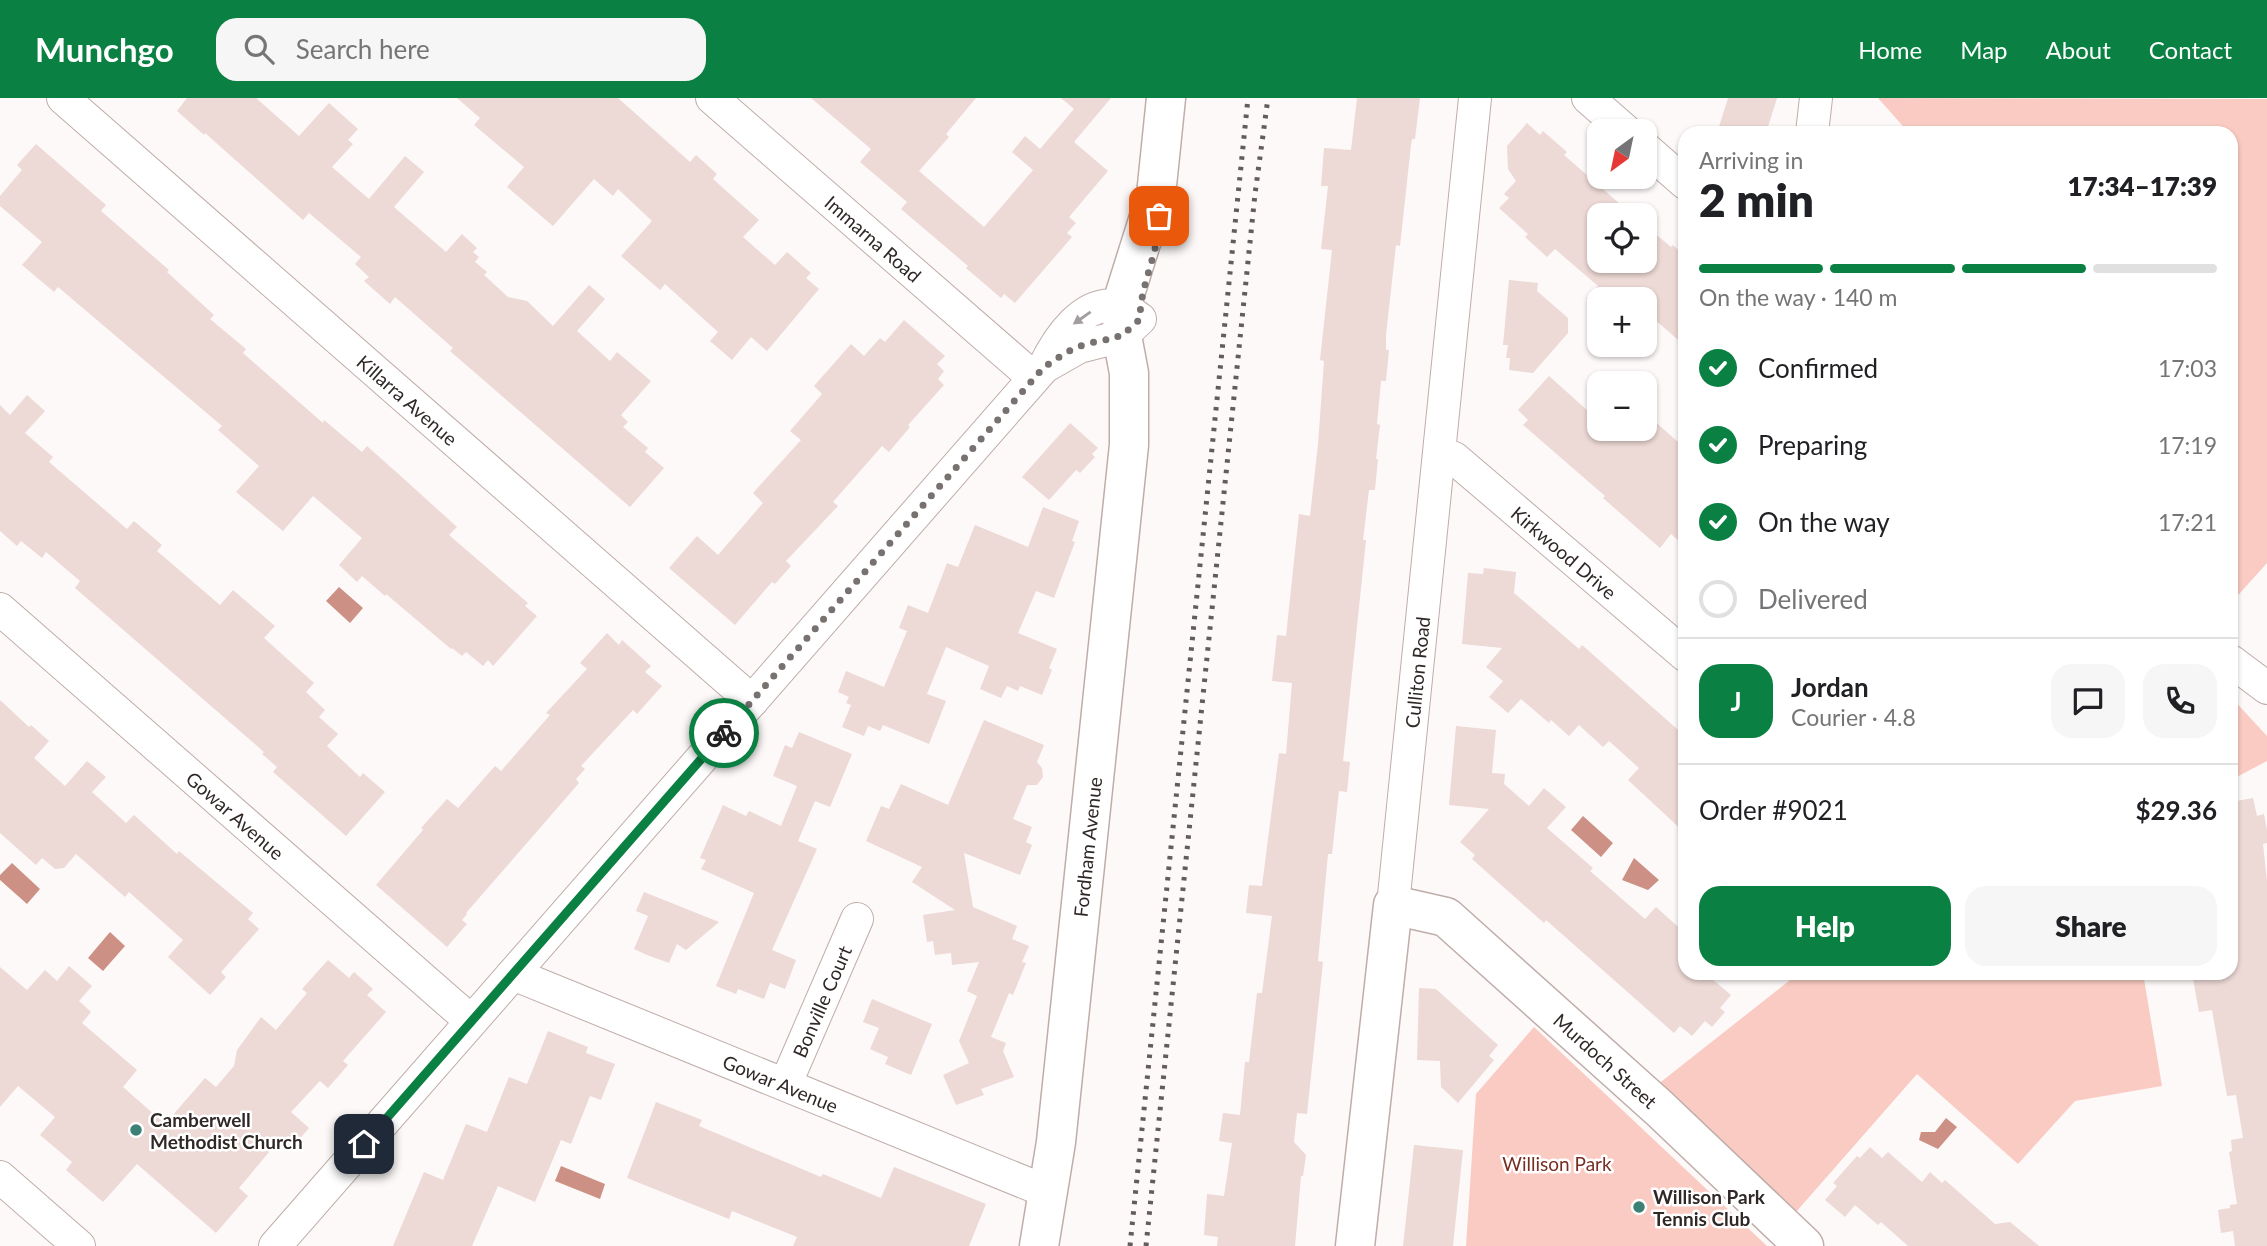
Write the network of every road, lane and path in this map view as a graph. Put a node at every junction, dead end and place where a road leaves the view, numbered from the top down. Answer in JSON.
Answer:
{"nodes":[{"id":1,"x":63,"y":98,"type":"edge"},
{"id":2,"x":712,"y":98,"type":"edge"},
{"id":3,"x":1166,"y":98,"type":"edge"},
{"id":4,"x":1475,"y":98,"type":"edge"},
{"id":5,"x":1588,"y":98,"type":"edge"},
{"id":6,"x":1816,"y":98,"type":"edge"},
{"id":7,"x":1612,"y":119,"type":"edge"},
{"id":8,"x":1813,"y":126,"type":"edge"},
{"id":9,"x":1657,"y":158,"type":"edge"},
{"id":10,"x":1678,"y":177,"type":"edge"},
{"id":11,"x":1128,"y":321,"type":"junction"},
{"id":12,"x":1039,"y":373,"type":"junction"},
{"id":13,"x":1441,"y":453,"type":"junction"},
{"id":14,"x":0,"y":609,"type":"edge"},
{"id":15,"x":1678,"y":649,"type":"edge"},
{"id":16,"x":2238,"y":666,"type":"edge"},
{"id":17,"x":2267,"y":688,"type":"edge"},
{"id":18,"x":752,"y":701,"type":"junction"},
{"id":19,"x":1393,"y":905,"type":"junction"},
{"id":20,"x":857,"y":919,"type":"dead end"},
{"id":21,"x":513,"y":974,"type":"junction"},
{"id":22,"x":471,"y":1021,"type":"junction"},
{"id":23,"x":786,"y":1083,"type":"junction"},
{"id":24,"x":0,"y":1177,"type":"edge"},
{"id":25,"x":1048,"y":1192,"type":"junction"},
{"id":26,"x":79,"y":1246,"type":"edge"},
{"id":27,"x":275,"y":1246,"type":"edge"},
{"id":28,"x":1039,"y":1246,"type":"edge"},
{"id":29,"x":1355,"y":1246,"type":"edge"},
{"id":30,"x":1804,"y":1246,"type":"edge"}],
"edges":[{"from":1,"to":18,"type":"street","name":"Killarra Avenue"},
{"from":2,"to":12,"type":"street","name":"Immarna Road"},
{"from":3,"to":11,"type":"street","name":"Fordham Avenue"},
{"from":4,"to":13,"type":"street","name":"Culliton Road"},
{"from":5,"to":7,"type":"street"},
{"from":6,"to":8,"type":"street"},
{"from":9,"to":10,"type":"street"},
{"from":11,"to":12,"type":"street","one_way":true},
{"from":11,"to":25,"type":"street","name":"Fordham Avenue"},
{"from":12,"to":18,"type":"street"},
{"from":13,"to":15,"type":"street","name":"Kirkwood Drive"},
{"from":13,"to":19,"type":"street","name":"Culliton Road"},
{"from":14,"to":22,"type":"street","name":"Gowar Avenue"},
{"from":16,"to":17,"type":"street"},
{"from":18,"to":21,"type":"street"},
{"from":19,"to":29,"type":"street","name":"Culliton Road"},
{"from":19,"to":30,"type":"street","name":"Murdoch Street"},
{"from":20,"to":23,"type":"street","name":"Bonville Court"},
{"from":21,"to":22,"type":"street"},
{"from":21,"to":23,"type":"street","name":"Gowar Avenue"},
{"from":22,"to":27,"type":"street"},
{"from":23,"to":25,"type":"street","name":"Gowar Avenue"},
{"from":24,"to":26,"type":"street"},
{"from":25,"to":28,"type":"street","name":"Fordham Avenue"}]}
